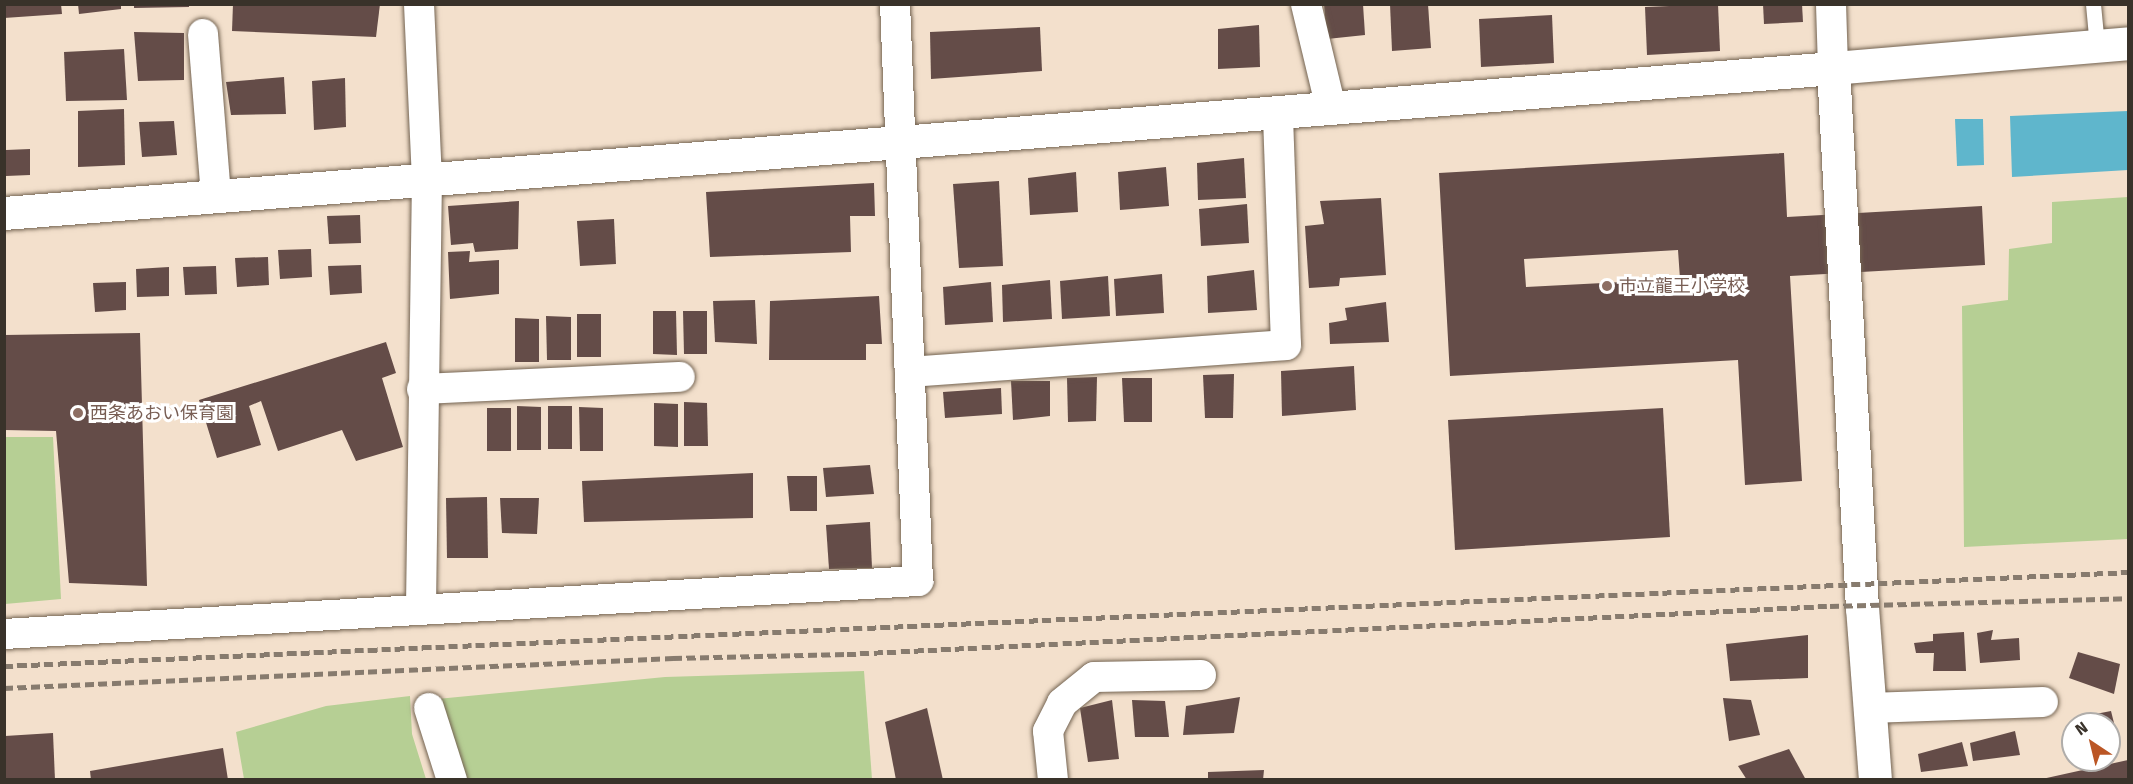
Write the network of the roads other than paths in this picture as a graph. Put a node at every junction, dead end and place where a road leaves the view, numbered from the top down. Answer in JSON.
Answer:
{"nodes":[{"id":1,"x":419,"y":4,"type":"edge"},
{"id":2,"x":895,"y":4,"type":"edge"},
{"id":3,"x":1306,"y":4,"type":"edge"},
{"id":4,"x":1831,"y":4,"type":"edge"},
{"id":5,"x":2093,"y":4,"type":"edge"},
{"id":6,"x":203,"y":34,"type":"dead end"},
{"id":7,"x":2113,"y":45,"type":"edge"},
{"id":8,"x":1833,"y":68,"type":"junction"},
{"id":9,"x":1331,"y":108,"type":"junction"},
{"id":10,"x":1278,"y":112,"type":"junction"},
{"id":11,"x":902,"y":144,"type":"junction"},
{"id":12,"x":427,"y":177,"type":"junction"},
{"id":13,"x":216,"y":195,"type":"junction"},
{"id":14,"x":4,"y":213,"type":"edge"},
{"id":15,"x":910,"y":372,"type":"junction"},
{"id":16,"x":680,"y":377,"type":"dead end"},
{"id":17,"x":422,"y":389,"type":"junction"},
{"id":18,"x":421,"y":607,"type":"junction"},
{"id":19,"x":4,"y":634,"type":"edge"},
{"id":20,"x":1201,"y":675,"type":"dead end"},
{"id":21,"x":2043,"y":702,"type":"dead end"},
{"id":22,"x":429,"y":708,"type":"dead end"},
{"id":23,"x":1869,"y":708,"type":"junction"},
{"id":24,"x":452,"y":780,"type":"edge"},
{"id":25,"x":1053,"y":780,"type":"edge"},
{"id":26,"x":1875,"y":780,"type":"edge"}],
"edges":[{"from":1,"to":12,"type":"street"},
{"from":2,"to":11,"type":"street"},
{"from":3,"to":9,"type":"street"},
{"from":4,"to":8,"type":"street"},
{"from":5,"to":7,"type":"lane"},
{"from":6,"to":13,"type":"street"},
{"from":7,"to":8,"type":"street"},
{"from":8,"to":9,"type":"street"},
{"from":8,"to":23,"type":"street"},
{"from":9,"to":10,"type":"street"},
{"from":10,"to":11,"type":"street"},
{"from":10,"to":15,"type":"street"},
{"from":11,"to":12,"type":"street"},
{"from":11,"to":15,"type":"street"},
{"from":12,"to":13,"type":"street"},
{"from":12,"to":17,"type":"street"},
{"from":13,"to":14,"type":"street"},
{"from":15,"to":18,"type":"street"},
{"from":16,"to":17,"type":"street"},
{"from":17,"to":18,"type":"street"},
{"from":18,"to":19,"type":"street"},
{"from":20,"to":25,"type":"street"},
{"from":21,"to":23,"type":"street"},
{"from":22,"to":24,"type":"street"},
{"from":23,"to":26,"type":"street"}]}
